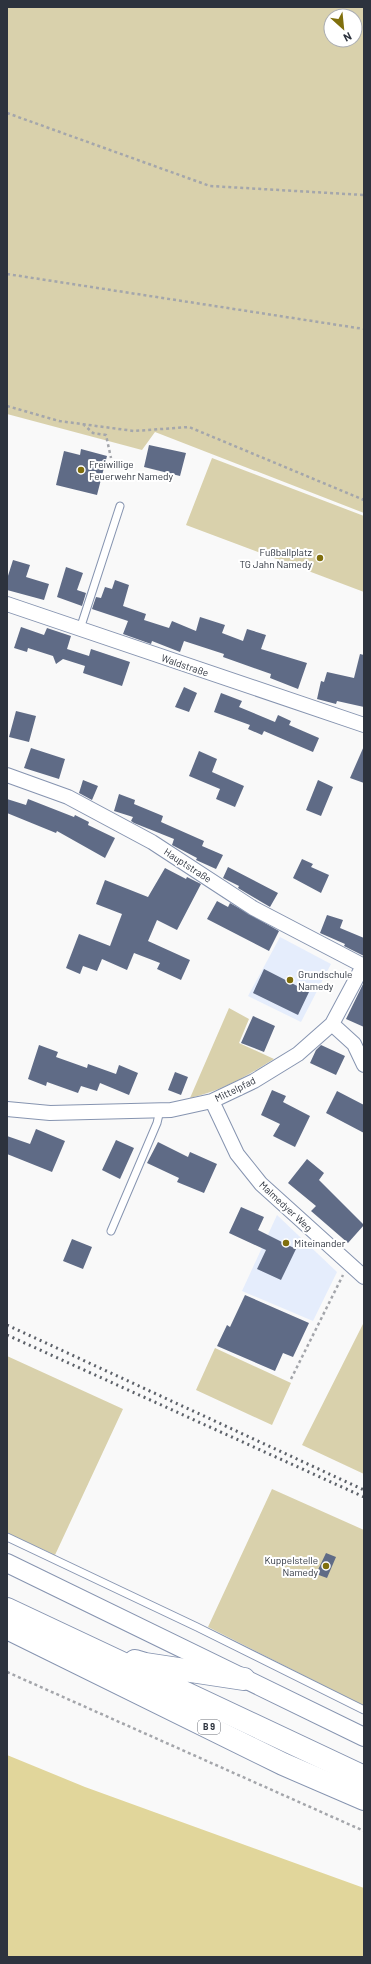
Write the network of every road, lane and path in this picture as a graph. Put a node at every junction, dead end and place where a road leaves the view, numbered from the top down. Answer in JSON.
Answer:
{"nodes":[{"id":1,"x":7,"y":113,"type":"edge"},
{"id":2,"x":364,"y":195,"type":"edge"},
{"id":3,"x":7,"y":274,"type":"edge"},
{"id":4,"x":364,"y":329,"type":"edge"},
{"id":5,"x":7,"y":406,"type":"edge"},
{"id":6,"x":83,"y":424,"type":"junction"},
{"id":7,"x":111,"y":458,"type":"dead end"},
{"id":8,"x":364,"y":500,"type":"edge"},
{"id":9,"x":120,"y":506,"type":"dead end"},
{"id":10,"x":7,"y":604,"type":"edge"},
{"id":11,"x":80,"y":629,"type":"junction"},
{"id":12,"x":364,"y":725,"type":"edge"},
{"id":13,"x":7,"y":775,"type":"edge"},
{"id":14,"x":364,"y":966,"type":"edge"},
{"id":15,"x":332,"y":1024,"type":"junction"},
{"id":16,"x":364,"y":1065,"type":"edge"},
{"id":17,"x":212,"y":1101,"type":"junction"},
{"id":18,"x":7,"y":1109,"type":"edge"},
{"id":19,"x":160,"y":1110,"type":"junction"},
{"id":20,"x":111,"y":1231,"type":"dead end"},
{"id":21,"x":349,"y":1264,"type":"junction"},
{"id":22,"x":364,"y":1277,"type":"edge"},
{"id":23,"x":291,"y":1379,"type":"dead end"},
{"id":24,"x":7,"y":1537,"type":"edge"},
{"id":25,"x":7,"y":1563,"type":"edge"},
{"id":26,"x":7,"y":1609,"type":"edge"},
{"id":27,"x":7,"y":1628,"type":"edge"},
{"id":28,"x":74,"y":1642,"type":"junction"},
{"id":29,"x":7,"y":1672,"type":"edge"},
{"id":30,"x":244,"y":1679,"type":"junction"},
{"id":31,"x":364,"y":1710,"type":"edge"},
{"id":32,"x":364,"y":1738,"type":"edge"},
{"id":33,"x":364,"y":1777,"type":"edge"},
{"id":34,"x":364,"y":1799,"type":"edge"},
{"id":35,"x":364,"y":1831,"type":"edge"}],
"edges":[{"from":1,"to":2,"type":"path"},
{"from":3,"to":4,"type":"path"},
{"from":5,"to":6,"type":"path"},
{"from":6,"to":7,"type":"path"},
{"from":6,"to":8,"type":"path"},
{"from":9,"to":11,"type":"lane"},
{"from":10,"to":11,"type":"street","name":"Waldstraße"},
{"from":11,"to":12,"type":"street","name":"Waldstraße"},
{"from":13,"to":14,"type":"street","name":"Hauptstraße"},
{"from":14,"to":15,"type":"street","name":"Mittelpfad"},
{"from":15,"to":16,"type":"street"},
{"from":15,"to":17,"type":"street","name":"Mittelpfad"},
{"from":17,"to":19,"type":"street","name":"Mittelpfad"},
{"from":17,"to":21,"type":"street","name":"Malmedyer Weg"},
{"from":18,"to":19,"type":"street","name":"Mittelpfad"},
{"from":19,"to":20,"type":"lane"},
{"from":21,"to":22,"type":"street","name":"Malmedyer Weg"},
{"from":21,"to":23,"type":"path"},
{"from":24,"to":31,"type":"lane"},
{"from":25,"to":30,"type":"street"},
{"from":26,"to":28,"type":"main road","number":"B 9"},
{"from":27,"to":34,"type":"main road","number":"B 9"},
{"from":28,"to":30,"type":"main road"},
{"from":28,"to":33,"type":"main road","number":"B 9"},
{"from":29,"to":35,"type":"path"},
{"from":30,"to":32,"type":"street"}]}
